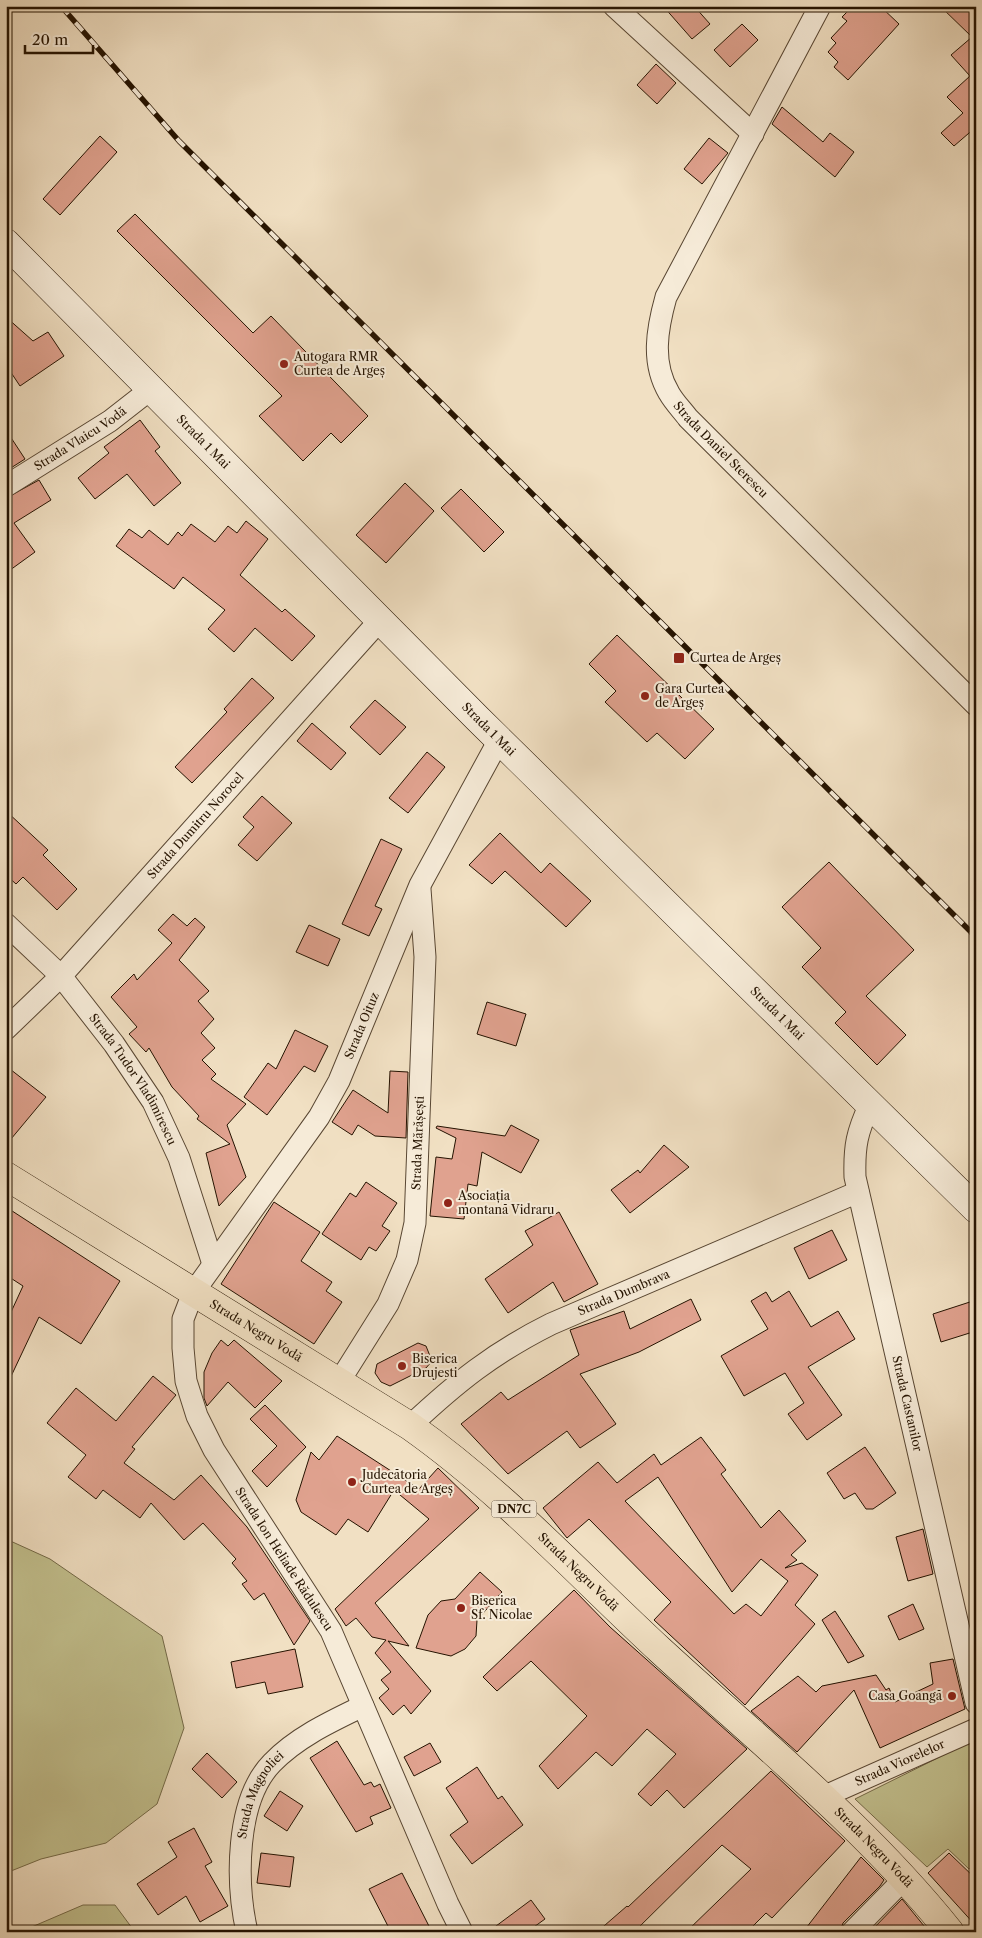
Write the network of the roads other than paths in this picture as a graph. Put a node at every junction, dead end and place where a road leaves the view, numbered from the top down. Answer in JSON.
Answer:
{"nodes":[{"id":1,"x":614,"y":6,"type":"edge"},
{"id":2,"x":820,"y":6,"type":"edge"},
{"id":3,"x":752,"y":134,"type":"junction"},
{"id":4,"x":6,"y":244,"type":"edge"},
{"id":5,"x":151,"y":389,"type":"junction"},
{"id":6,"x":6,"y":486,"type":"edge"},
{"id":7,"x":380,"y":620,"type":"junction"},
{"id":8,"x":976,"y":705,"type":"edge"},
{"id":9,"x":500,"y":740,"type":"junction"},
{"id":10,"x":420,"y":885,"type":"junction"},
{"id":11,"x":6,"y":924,"type":"edge"},
{"id":12,"x":391,"y":954,"type":"junction"},
{"id":13,"x":425,"y":957,"type":"junction"},
{"id":14,"x":61,"y":976,"type":"junction"},
{"id":15,"x":6,"y":1029,"type":"edge"},
{"id":16,"x":870,"y":1104,"type":"junction"},
{"id":17,"x":6,"y":1176,"type":"edge"},
{"id":18,"x":858,"y":1192,"type":"junction"},
{"id":19,"x":976,"y":1209,"type":"edge"},
{"id":20,"x":213,"y":1264,"type":"junction"},
{"id":21,"x":192,"y":1293,"type":"junction"},
{"id":22,"x":339,"y":1382,"type":"junction"},
{"id":23,"x":410,"y":1426,"type":"junction"},
{"id":24,"x":976,"y":1703,"type":"edge"},
{"id":25,"x":363,"y":1706,"type":"junction"},
{"id":26,"x":976,"y":1730,"type":"edge"},
{"id":27,"x":823,"y":1796,"type":"junction"},
{"id":28,"x":905,"y":1878,"type":"junction"},
{"id":29,"x":246,"y":1932,"type":"edge"},
{"id":30,"x":462,"y":1932,"type":"edge"},
{"id":31,"x":852,"y":1932,"type":"edge"},
{"id":32,"x":950,"y":1932,"type":"edge"}],
"edges":[{"from":1,"to":3,"type":"street"},
{"from":2,"to":3,"type":"street","name":"Strada Daniel Sterescu"},
{"from":3,"to":8,"type":"street","name":"Strada Daniel Sterescu"},
{"from":4,"to":5,"type":"main road","name":"Strada 1 Mai"},
{"from":5,"to":6,"type":"street","name":"Strada Vlaicu Vodă"},
{"from":5,"to":7,"type":"main road","name":"Strada 1 Mai"},
{"from":7,"to":9,"type":"main road","name":"Strada 1 Mai"},
{"from":7,"to":14,"type":"street","name":"Strada Dumitru Norocel"},
{"from":9,"to":10,"type":"street","name":"Strada Oituz"},
{"from":9,"to":16,"type":"main road","name":"Strada 1 Mai"},
{"from":10,"to":12,"type":"street","name":"Strada Oituz"},
{"from":10,"to":13,"type":"street","name":"Strada Mărășești"},
{"from":11,"to":14,"type":"street","name":"Strada Tudor Vladimirescu"},
{"from":12,"to":13,"type":"street"},
{"from":12,"to":20,"type":"street","name":"Strada Oituz"},
{"from":13,"to":22,"type":"street","name":"Strada Mărășești"},
{"from":14,"to":15,"type":"street","name":"Strada Dumitru Norocel"},
{"from":14,"to":20,"type":"street","name":"Strada Tudor Vladimirescu"},
{"from":16,"to":18,"type":"street","name":"Strada Castanilor"},
{"from":16,"to":19,"type":"main road","name":"Strada 1 Mai"},
{"from":17,"to":21,"type":"main road","name":"Strada Negru Vodă","number":"DN7C"},
{"from":18,"to":23,"type":"street","name":"Strada Dumbrava"},
{"from":18,"to":24,"type":"street","name":"Strada Castanilor"},
{"from":20,"to":21,"type":"street","name":"Strada Oituz"},
{"from":21,"to":22,"type":"main road","name":"Strada Negru Vodă","number":"DN7C"},
{"from":21,"to":25,"type":"street","name":"Strada Ion Heliade Rădulescu"},
{"from":22,"to":23,"type":"main road","name":"Strada Negru Vodă","number":"DN7C"},
{"from":23,"to":27,"type":"main road","name":"Strada Negru Vodă","number":"DN7C"},
{"from":25,"to":29,"type":"street","name":"Strada Magnoliei"},
{"from":25,"to":30,"type":"street","name":"Strada Ion Heliade Rădulescu"},
{"from":26,"to":27,"type":"street","name":"Strada Viorelelor"},
{"from":27,"to":28,"type":"main road","name":"Strada Negru Vodă","number":"DN7C"},
{"from":28,"to":31,"type":"street"},
{"from":28,"to":32,"type":"main road","name":"Strada Negru Vodă","number":"DN7C"}]}
